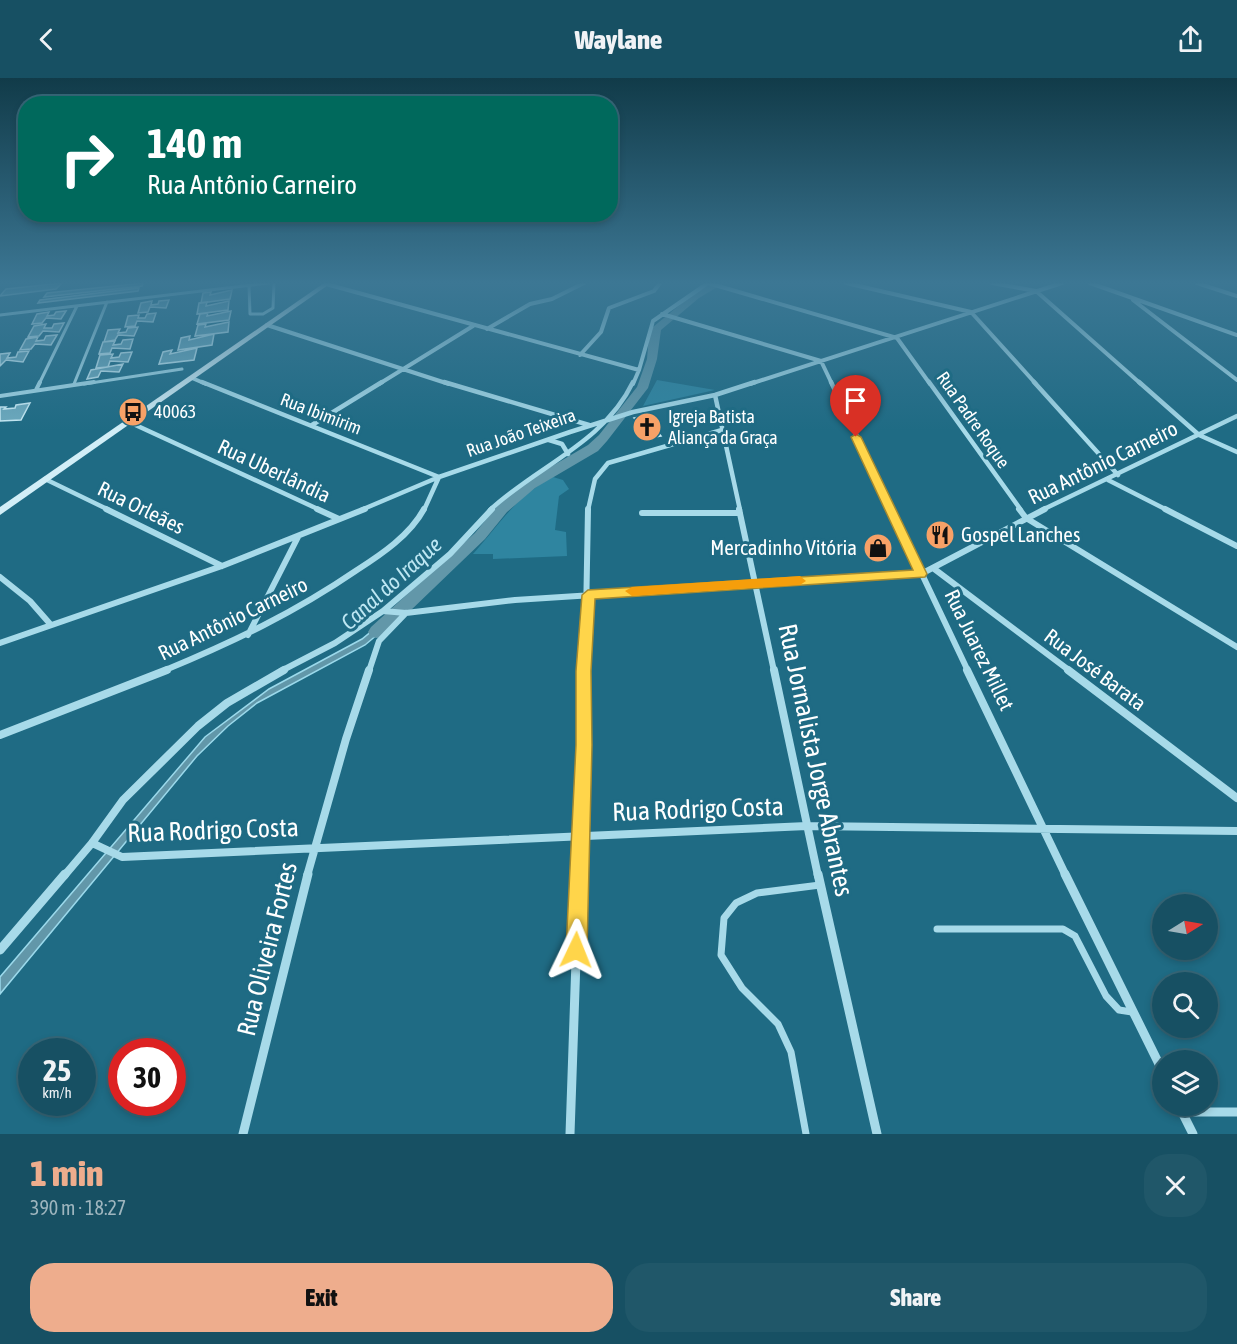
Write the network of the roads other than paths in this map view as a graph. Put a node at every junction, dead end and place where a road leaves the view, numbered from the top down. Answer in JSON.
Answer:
{"nodes":[{"id":1,"x":64,"y":332,"type":"edge"},
{"id":2,"x":95,"y":332,"type":"edge"},
{"id":3,"x":257,"y":332,"type":"edge"},
{"id":4,"x":289,"y":332,"type":"edge"},
{"id":5,"x":462,"y":332,"type":"edge"},
{"id":6,"x":495,"y":332,"type":"edge"},
{"id":7,"x":602,"y":332,"type":"edge"},
{"id":8,"x":648,"y":332,"type":"edge"},
{"id":9,"x":725,"y":332,"type":"edge"},
{"id":10,"x":877,"y":332,"type":"edge"},
{"id":11,"x":913,"y":332,"type":"edge"},
{"id":12,"x":989,"y":332,"type":"edge"},
{"id":13,"x":1083,"y":332,"type":"edge"},
{"id":14,"x":1175,"y":332,"type":"edge"},
{"id":15,"x":897,"y":338,"type":"junction"},
{"id":16,"x":580,"y":355,"type":"junction"},
{"id":17,"x":821,"y":361,"type":"junction"},
{"id":18,"x":182,"y":369,"type":"dead end"},
{"id":19,"x":403,"y":370,"type":"junction"},
{"id":20,"x":639,"y":370,"type":"junction"},
{"id":21,"x":192,"y":378,"type":"junction"},
{"id":22,"x":1237,"y":380,"type":"edge"},
{"id":23,"x":74,"y":384,"type":"junction"},
{"id":24,"x":36,"y":390,"type":"junction"},
{"id":25,"x":715,"y":395,"type":"junction"},
{"id":26,"x":0,"y":396,"type":"edge"},
{"id":27,"x":1237,"y":416,"type":"edge"},
{"id":28,"x":611,"y":418,"type":"junction"},
{"id":29,"x":129,"y":422,"type":"junction"},
{"id":30,"x":312,"y":425,"type":"junction"},
{"id":31,"x":590,"y":425,"type":"junction"},
{"id":32,"x":722,"y":430,"type":"junction"},
{"id":33,"x":1199,"y":435,"type":"junction"},
{"id":34,"x":545,"y":440,"type":"junction"},
{"id":35,"x":1237,"y":452,"type":"edge"},
{"id":36,"x":568,"y":453,"type":"junction"},
{"id":37,"x":1118,"y":475,"type":"junction"},
{"id":38,"x":439,"y":477,"type":"junction"},
{"id":39,"x":45,"y":479,"type":"junction"},
{"id":40,"x":1108,"y":480,"type":"junction"},
{"id":41,"x":0,"y":512,"type":"edge"},
{"id":42,"x":642,"y":513,"type":"dead end"},
{"id":43,"x":740,"y":513,"type":"junction"},
{"id":44,"x":1026,"y":518,"type":"junction"},
{"id":45,"x":339,"y":519,"type":"junction"},
{"id":46,"x":299,"y":537,"type":"junction"},
{"id":47,"x":1237,"y":546,"type":"edge"},
{"id":48,"x":222,"y":566,"type":"junction"},
{"id":49,"x":933,"y":568,"type":"junction"},
{"id":50,"x":921,"y":574,"type":"junction"},
{"id":51,"x":0,"y":577,"type":"edge"},
{"id":52,"x":755,"y":583,"type":"junction"},
{"id":53,"x":588,"y":595,"type":"junction"},
{"id":54,"x":383,"y":611,"type":"junction"},
{"id":55,"x":406,"y":613,"type":"junction"},
{"id":56,"x":51,"y":625,"type":"junction"},
{"id":57,"x":248,"y":635,"type":"junction"},
{"id":58,"x":0,"y":643,"type":"edge"},
{"id":59,"x":1237,"y":647,"type":"edge"},
{"id":60,"x":0,"y":735,"type":"edge"},
{"id":61,"x":1237,"y":798,"type":"edge"},
{"id":62,"x":807,"y":826,"type":"junction"},
{"id":63,"x":1042,"y":827,"type":"junction"},
{"id":64,"x":1237,"y":831,"type":"edge"},
{"id":65,"x":580,"y":835,"type":"junction"},
{"id":66,"x":92,"y":843,"type":"junction"},
{"id":67,"x":314,"y":848,"type":"junction"},
{"id":68,"x":820,"y":885,"type":"junction"},
{"id":69,"x":937,"y":929,"type":"dead end"},
{"id":70,"x":0,"y":950,"type":"edge"},
{"id":71,"x":1136,"y":1013,"type":"junction"},
{"id":72,"x":1153,"y":1050,"type":"edge"},
{"id":73,"x":1218,"y":1111,"type":"edge"},
{"id":74,"x":1237,"y":1112,"type":"edge"},
{"id":75,"x":1184,"y":1116,"type":"edge"},
{"id":76,"x":243,"y":1134,"type":"edge"},
{"id":77,"x":570,"y":1134,"type":"edge"},
{"id":78,"x":806,"y":1134,"type":"edge"},
{"id":79,"x":877,"y":1134,"type":"edge"},
{"id":80,"x":1193,"y":1134,"type":"edge"}],
"edges":[{"from":1,"to":24,"type":"lane"},
{"from":2,"to":23,"type":"lane"},
{"from":3,"to":21,"type":"main road"},
{"from":4,"to":19,"type":"street"},
{"from":5,"to":19,"type":"street"},
{"from":6,"to":16,"type":"street"},
{"from":7,"to":16,"type":"street"},
{"from":8,"to":20,"type":"street"},
{"from":9,"to":17,"type":"street"},
{"from":10,"to":15,"type":"street"},
{"from":11,"to":15,"type":"street","name":"Rua João Teixeira"},
{"from":12,"to":37,"type":"street"},
{"from":13,"to":33,"type":"street"},
{"from":14,"to":22,"type":"street"},
{"from":15,"to":17,"type":"street","name":"Rua João Teixeira"},
{"from":15,"to":44,"type":"street","name":"Rua Padre Roque"},
{"from":16,"to":20,"type":"street"},
{"from":17,"to":25,"type":"street","name":"Rua João Teixeira"},
{"from":17,"to":50,"type":"street","name":"Rua Juarez Millet"},
{"from":18,"to":23,"type":"lane"},
{"from":19,"to":30,"type":"street"},
{"from":19,"to":31,"type":"street"},
{"from":20,"to":28,"type":"street"},
{"from":21,"to":29,"type":"main road"},
{"from":21,"to":30,"type":"street","name":"Rua Ibimirim"},
{"from":23,"to":24,"type":"lane"},
{"from":24,"to":26,"type":"lane"},
{"from":25,"to":28,"type":"street","name":"Rua João Teixeira"},
{"from":25,"to":32,"type":"street","name":"Rua Jornalista Jorge Abrantes"},
{"from":27,"to":33,"type":"street","name":"Rua Antônio Carneiro"},
{"from":28,"to":31,"type":"street","name":"Rua João Teixeira"},
{"from":28,"to":36,"type":"street"},
{"from":29,"to":39,"type":"main road"},
{"from":29,"to":45,"type":"street","name":"Rua Uberlândia"},
{"from":30,"to":38,"type":"street","name":"Rua Ibimirim"},
{"from":31,"to":34,"type":"street","name":"Rua João Teixeira"},
{"from":32,"to":43,"type":"street","name":"Rua Jornalista Jorge Abrantes"},
{"from":32,"to":53,"type":"street"},
{"from":33,"to":35,"type":"street"},
{"from":33,"to":37,"type":"street","name":"Rua Antônio Carneiro"},
{"from":34,"to":36,"type":"street"},
{"from":34,"to":38,"type":"street","name":"Rua João Teixeira"},
{"from":36,"to":54,"type":"street"},
{"from":37,"to":40,"type":"street","name":"Rua Antônio Carneiro"},
{"from":38,"to":45,"type":"street","name":"Rua João Teixeira"},
{"from":38,"to":57,"type":"street","name":"Rua Antônio Carneiro"},
{"from":39,"to":41,"type":"main road"},
{"from":39,"to":48,"type":"street","name":"Rua Orleães"},
{"from":40,"to":44,"type":"street","name":"Rua Antônio Carneiro"},
{"from":40,"to":47,"type":"street"},
{"from":42,"to":43,"type":"street"},
{"from":43,"to":52,"type":"street","name":"Rua Jornalista Jorge Abrantes"},
{"from":44,"to":49,"type":"street","name":"Rua Antônio Carneiro"},
{"from":44,"to":59,"type":"street"},
{"from":45,"to":46,"type":"street","name":"Rua João Teixeira"},
{"from":46,"to":48,"type":"street","name":"Rua João Teixeira"},
{"from":46,"to":57,"type":"street"},
{"from":48,"to":56,"type":"street","name":"Rua João Teixeira"},
{"from":49,"to":50,"type":"street","name":"Rua Antônio Carneiro"},
{"from":49,"to":61,"type":"street","name":"Rua José Barata"},
{"from":50,"to":52,"type":"street","name":"Rua Antônio Carneiro"},
{"from":50,"to":63,"type":"street","name":"Rua Juarez Millet"},
{"from":51,"to":56,"type":"street"},
{"from":52,"to":53,"type":"street","name":"Rua Antônio Carneiro"},
{"from":52,"to":62,"type":"street","name":"Rua Jornalista Jorge Abrantes"},
{"from":53,"to":55,"type":"street","name":"Rua Antônio Carneiro"},
{"from":53,"to":65,"type":"street"},
{"from":54,"to":55,"type":"street","name":"Rua Antônio Carneiro"},
{"from":54,"to":66,"type":"street"},
{"from":55,"to":67,"type":"street","name":"Rua Oliveira Fortes"},
{"from":56,"to":58,"type":"street","name":"Rua João Teixeira"},
{"from":57,"to":60,"type":"street","name":"Rua Antônio Carneiro"},
{"from":62,"to":63,"type":"street","name":"Rua Rodrigo Costa"},
{"from":62,"to":65,"type":"street","name":"Rua Rodrigo Costa"},
{"from":62,"to":68,"type":"street","name":"Rua Jornalista Jorge Abrantes"},
{"from":63,"to":64,"type":"street","name":"Rua Rodrigo Costa"},
{"from":63,"to":71,"type":"street","name":"Rua Juarez Millet"},
{"from":65,"to":67,"type":"street","name":"Rua Rodrigo Costa"},
{"from":65,"to":77,"type":"street"},
{"from":66,"to":67,"type":"street","name":"Rua Rodrigo Costa"},
{"from":66,"to":70,"type":"street"},
{"from":67,"to":76,"type":"street","name":"Rua Oliveira Fortes"},
{"from":68,"to":78,"type":"lane"},
{"from":68,"to":79,"type":"street","name":"Rua Jornalista Jorge Abrantes"},
{"from":69,"to":71,"type":"lane"},
{"from":71,"to":72,"type":"street","name":"Rua Juarez Millet"},
{"from":73,"to":74,"type":"street"},
{"from":75,"to":80,"type":"street"}]}
